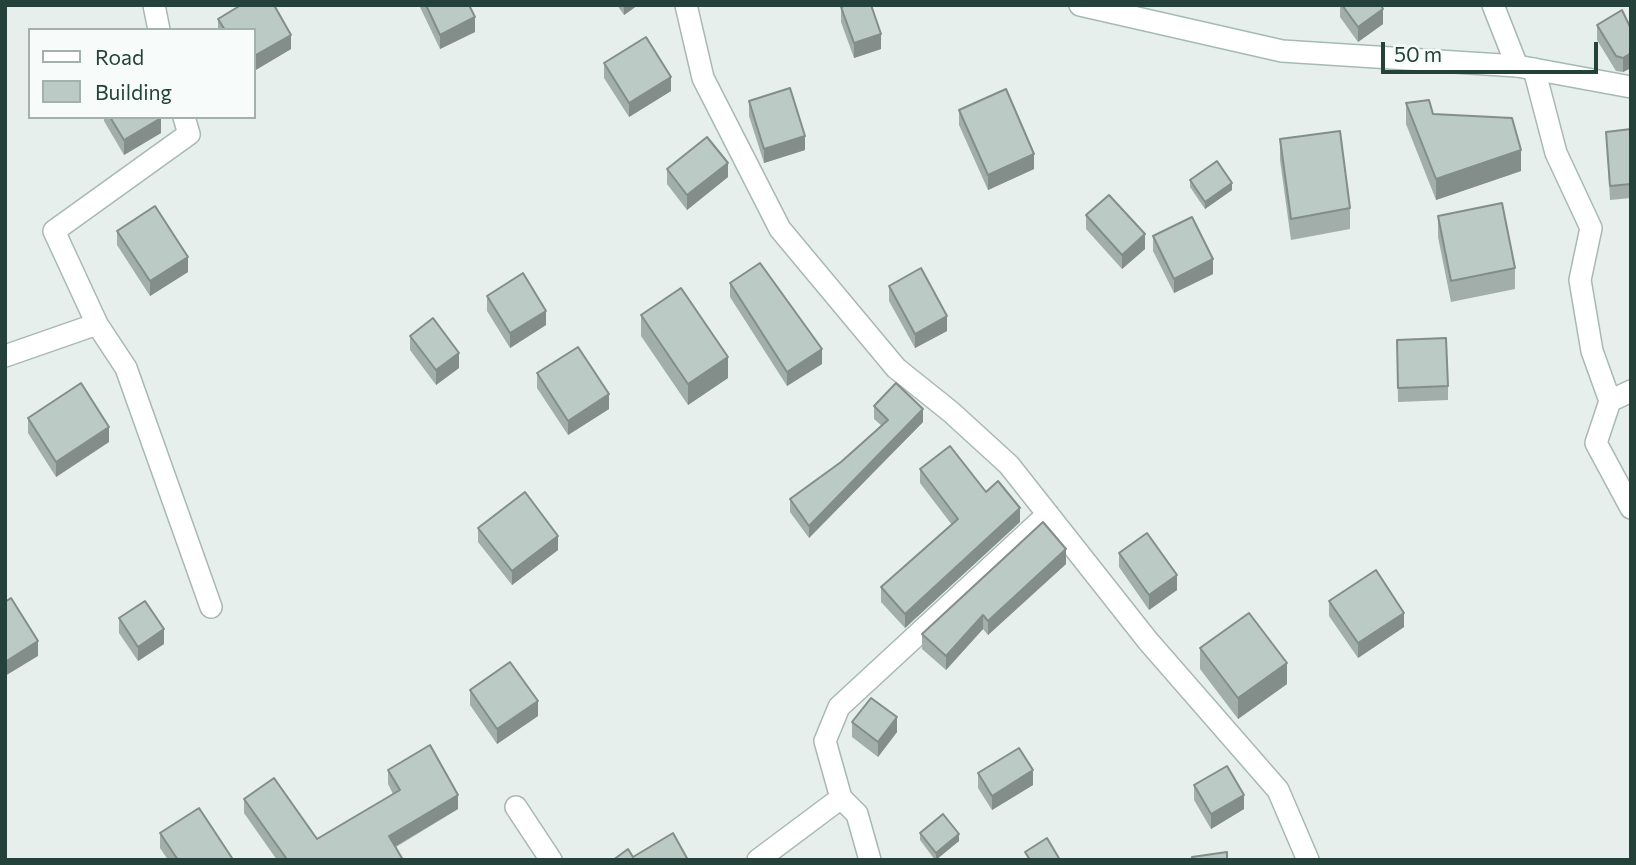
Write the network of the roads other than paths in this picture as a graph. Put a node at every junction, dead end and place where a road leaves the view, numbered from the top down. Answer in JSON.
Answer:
{"nodes":[{"id":1,"x":154,"y":5,"type":"edge"},
{"id":2,"x":686,"y":5,"type":"edge"},
{"id":3,"x":1080,"y":5,"type":"edge"},
{"id":4,"x":1493,"y":5,"type":"edge"},
{"id":5,"x":159,"y":28,"type":"edge"},
{"id":6,"x":1526,"y":68,"type":"junction"},
{"id":7,"x":1631,"y":87,"type":"edge"},
{"id":8,"x":185,"y":119,"type":"edge"},
{"id":9,"x":97,"y":324,"type":"junction"},
{"id":10,"x":5,"y":356,"type":"edge"},
{"id":11,"x":1631,"y":391,"type":"edge"},
{"id":12,"x":1610,"y":401,"type":"junction"},
{"id":13,"x":1631,"y":508,"type":"edge"},
{"id":14,"x":1048,"y":514,"type":"junction"},
{"id":15,"x":211,"y":607,"type":"dead end"},
{"id":16,"x":841,"y":799,"type":"junction"},
{"id":17,"x":516,"y":807,"type":"dead end"},
{"id":18,"x":551,"y":860,"type":"edge"},
{"id":19,"x":758,"y":860,"type":"edge"},
{"id":20,"x":870,"y":860,"type":"edge"},
{"id":21,"x":1308,"y":860,"type":"edge"}],
"edges":[{"from":1,"to":5,"type":"street"},
{"from":2,"to":14,"type":"street"},
{"from":3,"to":6,"type":"street"},
{"from":4,"to":6,"type":"street"},
{"from":6,"to":7,"type":"street"},
{"from":6,"to":12,"type":"street"},
{"from":8,"to":9,"type":"street"},
{"from":9,"to":10,"type":"street"},
{"from":9,"to":15,"type":"street"},
{"from":11,"to":12,"type":"street"},
{"from":12,"to":13,"type":"street"},
{"from":14,"to":16,"type":"street"},
{"from":14,"to":21,"type":"street"},
{"from":16,"to":19,"type":"street"},
{"from":16,"to":20,"type":"street"},
{"from":17,"to":18,"type":"street"}]}
